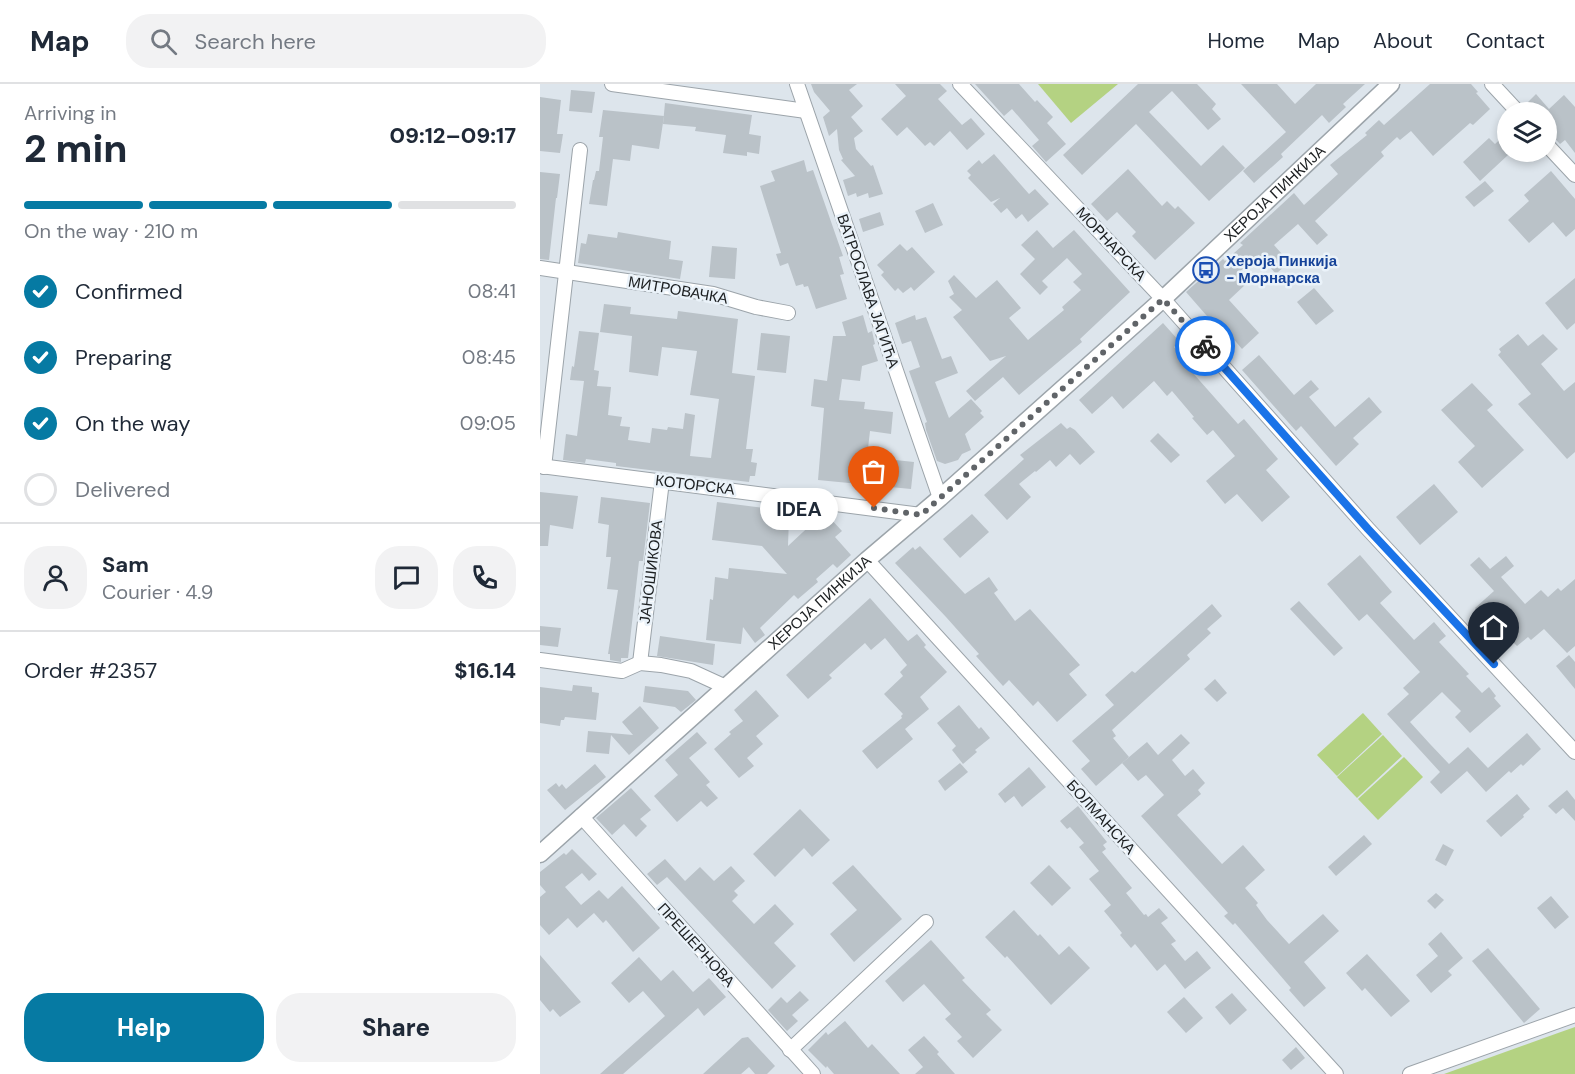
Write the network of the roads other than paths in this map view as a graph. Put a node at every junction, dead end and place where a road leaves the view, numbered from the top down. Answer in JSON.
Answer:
{"nodes":[{"id":1,"x":612,"y":84,"type":"edge"},
{"id":2,"x":797,"y":84,"type":"edge"},
{"id":3,"x":960,"y":84,"type":"edge"},
{"id":4,"x":1390,"y":84,"type":"edge"},
{"id":5,"x":1492,"y":84,"type":"edge"},
{"id":6,"x":1509,"y":102,"type":"edge"},
{"id":7,"x":806,"y":111,"type":"junction"},
{"id":8,"x":580,"y":150,"type":"dead end"},
{"id":9,"x":1557,"y":156,"type":"edge"},
{"id":10,"x":1575,"y":176,"type":"edge"},
{"id":11,"x":540,"y":268,"type":"edge"},
{"id":12,"x":567,"y":272,"type":"junction"},
{"id":13,"x":1163,"y":299,"type":"junction"},
{"id":14,"x":788,"y":313,"type":"dead end"},
{"id":15,"x":542,"y":466,"type":"edge"},
{"id":16,"x":662,"y":481,"type":"junction"},
{"id":17,"x":940,"y":498,"type":"junction"},
{"id":18,"x":921,"y":515,"type":"junction"},
{"id":19,"x":867,"y":560,"type":"junction"},
{"id":20,"x":540,"y":660,"type":"edge"},
{"id":21,"x":640,"y":663,"type":"junction"},
{"id":22,"x":726,"y":687,"type":"junction"},
{"id":23,"x":1575,"y":752,"type":"edge"},
{"id":24,"x":581,"y":816,"type":"junction"},
{"id":25,"x":540,"y":854,"type":"edge"},
{"id":26,"x":926,"y":922,"type":"dead end"},
{"id":27,"x":1575,"y":1015,"type":"edge"},
{"id":28,"x":790,"y":1050,"type":"junction"},
{"id":29,"x":813,"y":1074,"type":"edge"},
{"id":30,"x":1336,"y":1074,"type":"edge"},
{"id":31,"x":1410,"y":1074,"type":"edge"}],
"edges":[{"from":1,"to":7,"type":"street"},
{"from":2,"to":7,"type":"street","name":"ВАТРОСЛАВА ЈАГИЋА"},
{"from":3,"to":13,"type":"street","name":"МОРНАРСКА"},
{"from":4,"to":13,"type":"street","name":"ХЕРОЈА ПИНКИЈА"},
{"from":5,"to":6,"type":"street"},
{"from":7,"to":17,"type":"street","name":"ВАТРОСЛАВА ЈАГИЋА"},
{"from":8,"to":12,"type":"street"},
{"from":9,"to":10,"type":"street"},
{"from":11,"to":12,"type":"street","name":"МИТРОВАЧКА"},
{"from":12,"to":14,"type":"street","name":"МИТРОВАЧКА"},
{"from":12,"to":15,"type":"street"},
{"from":13,"to":17,"type":"street","name":"ХЕРОЈА ПИНКИЈА"},
{"from":13,"to":23,"type":"street","name":"МОРНАРСКА"},
{"from":15,"to":16,"type":"street","name":"КОТОРСКА"},
{"from":16,"to":18,"type":"street","name":"КОТОРСКА"},
{"from":16,"to":21,"type":"street","name":"ЈАНОШИКОВА"},
{"from":17,"to":18,"type":"street","name":"ХЕРОЈА ПИНКИЈА"},
{"from":18,"to":19,"type":"street","name":"ХЕРОЈА ПИНКИЈА"},
{"from":19,"to":22,"type":"street","name":"ХЕРОЈА ПИНКИЈА"},
{"from":19,"to":30,"type":"street","name":"БОЛМАНСКА"},
{"from":20,"to":21,"type":"street"},
{"from":21,"to":22,"type":"street"},
{"from":22,"to":24,"type":"street","name":"ХЕРОЈА ПИНКИЈА"},
{"from":24,"to":25,"type":"street","name":"ХЕРОЈА ПИНКИЈА"},
{"from":24,"to":28,"type":"street","name":"ПРЕШЕРНОВА"},
{"from":26,"to":28,"type":"street"},
{"from":27,"to":31,"type":"street"},
{"from":28,"to":29,"type":"street","name":"ПРЕШЕРНОВА"}]}
